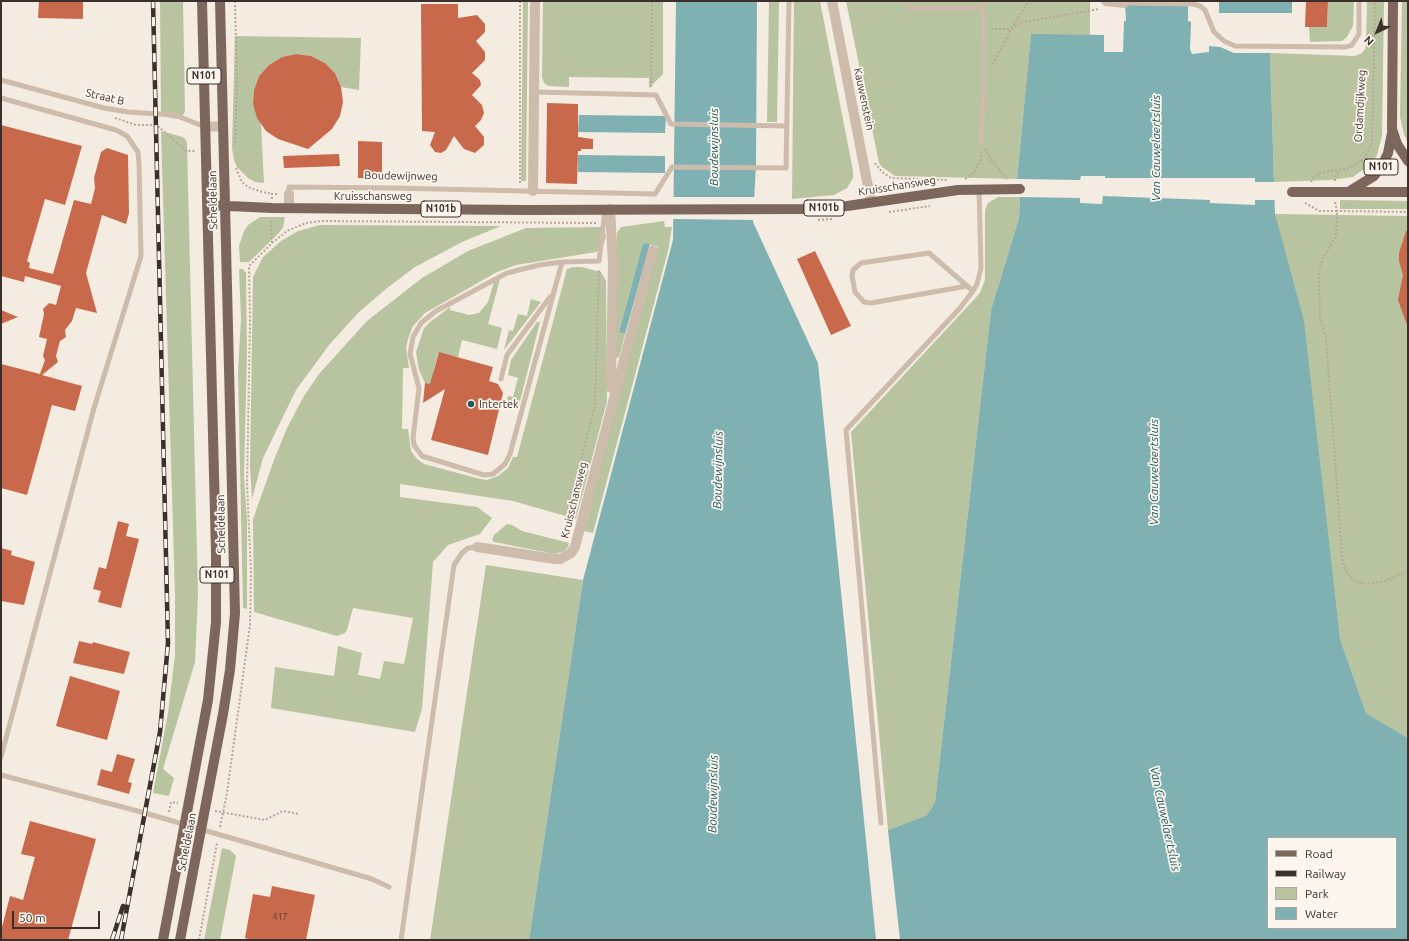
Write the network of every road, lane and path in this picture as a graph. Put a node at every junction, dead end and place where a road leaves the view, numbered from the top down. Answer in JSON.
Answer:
{"nodes":[{"id":1,"x":202,"y":1,"type":"edge"},
{"id":2,"x":220,"y":1,"type":"edge"},
{"id":3,"x":234,"y":1,"type":"edge"},
{"id":4,"x":520,"y":1,"type":"edge"},
{"id":5,"x":535,"y":1,"type":"edge"},
{"id":6,"x":652,"y":1,"type":"edge"},
{"id":7,"x":789,"y":1,"type":"edge"},
{"id":8,"x":832,"y":1,"type":"edge"},
{"id":9,"x":909,"y":1,"type":"edge"},
{"id":10,"x":983,"y":1,"type":"edge"},
{"id":11,"x":1029,"y":1,"type":"edge"},
{"id":12,"x":1358,"y":1,"type":"edge"},
{"id":13,"x":1375,"y":1,"type":"edge"},
{"id":14,"x":1393,"y":1,"type":"edge"},
{"id":15,"x":1108,"y":2,"type":"edge"},
{"id":16,"x":1124,"y":3,"type":"joint"},
{"id":17,"x":983,"y":8,"type":"junction"},
{"id":18,"x":1011,"y":29,"type":"junction"},
{"id":19,"x":984,"y":30,"type":"junction"},
{"id":20,"x":1,"y":80,"type":"edge"},
{"id":21,"x":984,"y":81,"type":"junction"},
{"id":22,"x":535,"y":92,"type":"junction"},
{"id":23,"x":651,"y":95,"type":"junction"},
{"id":24,"x":1,"y":98,"type":"edge"},
{"id":25,"x":104,"y":108,"type":"junction"},
{"id":26,"x":223,"y":126,"type":"junction"},
{"id":27,"x":787,"y":126,"type":"junction"},
{"id":28,"x":206,"y":127,"type":"junction"},
{"id":29,"x":1392,"y":129,"type":"junction"},
{"id":30,"x":981,"y":142,"type":"junction"},
{"id":31,"x":224,"y":151,"type":"junction"},
{"id":32,"x":206,"y":152,"type":"junction"},
{"id":33,"x":236,"y":162,"type":"dead end"},
{"id":34,"x":875,"y":162,"type":"dead end"},
{"id":35,"x":1408,"y":162,"type":"edge"},
{"id":36,"x":1340,"y":170,"type":"junction"},
{"id":37,"x":949,"y":180,"type":"dead end"},
{"id":38,"x":972,"y":180,"type":"dead end"},
{"id":39,"x":979,"y":189,"type":"junction"},
{"id":40,"x":1020,"y":189,"type":"joint"},
{"id":41,"x":533,"y":191,"type":"junction"},
{"id":42,"x":1292,"y":192,"type":"joint"},
{"id":43,"x":1306,"y":192,"type":"junction"},
{"id":44,"x":1335,"y":192,"type":"junction"},
{"id":45,"x":1350,"y":192,"type":"junction"},
{"id":46,"x":1408,"y":192,"type":"edge"},
{"id":47,"x":272,"y":194,"type":"dead end"},
{"id":48,"x":289,"y":194,"type":"joint"},
{"id":49,"x":871,"y":202,"type":"junction"},
{"id":50,"x":208,"y":205,"type":"junction"},
{"id":51,"x":225,"y":205,"type":"junction"},
{"id":52,"x":272,"y":208,"type":"junction"},
{"id":53,"x":289,"y":208,"type":"junction"},
{"id":54,"x":608,"y":209,"type":"junction"},
{"id":55,"x":1337,"y":211,"type":"junction"},
{"id":56,"x":1408,"y":212,"type":"edge"},
{"id":57,"x":603,"y":223,"type":"junction"},
{"id":58,"x":272,"y":243,"type":"junction"},
{"id":59,"x":653,"y":250,"type":"dead end"},
{"id":60,"x":599,"y":261,"type":"junction"},
{"id":61,"x":562,"y":262,"type":"junction"},
{"id":62,"x":967,"y":286,"type":"junction"},
{"id":63,"x":973,"y":291,"type":"junction"},
{"id":64,"x":552,"y":295,"type":"junction"},
{"id":65,"x":501,"y":379,"type":"dead end"},
{"id":66,"x":611,"y":404,"type":"junction"},
{"id":67,"x":568,"y":509,"type":"dead end"},
{"id":68,"x":477,"y":547,"type":"joint"},
{"id":69,"x":1408,"y":570,"type":"edge"},
{"id":70,"x":1,"y":757,"type":"edge"},
{"id":71,"x":1,"y":775,"type":"edge"},
{"id":72,"x":223,"y":813,"type":"junction"},
{"id":73,"x":299,"y":814,"type":"dead end"},
{"id":74,"x":882,"y":823,"type":"dead end"},
{"id":75,"x":184,"y":825,"type":"junction"},
{"id":76,"x":201,"y":830,"type":"junction"},
{"id":77,"x":219,"y":835,"type":"junction"},
{"id":78,"x":389,"y":887,"type":"dead end"},
{"id":79,"x":163,"y":940,"type":"edge"},
{"id":80,"x":180,"y":940,"type":"edge"},
{"id":81,"x":199,"y":940,"type":"edge"},
{"id":82,"x":401,"y":940,"type":"edge"}],
"edges":[{"from":1,"to":28,"type":"main road","name":"Scheldelaan","number":"N101"},
{"from":2,"to":26,"type":"main road","name":"Scheldelaan","number":"N101"},
{"from":3,"to":31,"type":"path"},
{"from":4,"to":41,"type":"path"},
{"from":5,"to":22,"type":"street"},
{"from":6,"to":23,"type":"path"},
{"from":7,"to":27,"type":"lane"},
{"from":8,"to":49,"type":"street","name":"Kauwenstein"},
{"from":9,"to":17,"type":"lane"},
{"from":10,"to":17,"type":"lane"},
{"from":11,"to":18,"type":"path"},
{"from":12,"to":16,"type":"lane"},
{"from":13,"to":36,"type":"path","name":"Ordamdijkweg"},
{"from":14,"to":29,"type":"main road","number":"N101"},
{"from":15,"to":16,"type":"street"},
{"from":15,"to":18,"type":"path"},
{"from":17,"to":19,"type":"lane"},
{"from":18,"to":19,"type":"path"},
{"from":18,"to":21,"type":"path"},
{"from":19,"to":21,"type":"lane"},
{"from":20,"to":25,"type":"lane","name":"Straat B"},
{"from":21,"to":30,"type":"lane"},
{"from":22,"to":23,"type":"lane"},
{"from":22,"to":41,"type":"street"},
{"from":23,"to":27,"type":"lane"},
{"from":24,"to":70,"type":"lane"},
{"from":25,"to":28,"type":"lane","name":"Straat B"},
{"from":25,"to":32,"type":"path"},
{"from":26,"to":28,"type":"street"},
{"from":26,"to":31,"type":"main road","name":"Scheldelaan","number":"N101"},
{"from":27,"to":41,"type":"lane"},
{"from":28,"to":32,"type":"main road","name":"Scheldelaan","number":"N101"},
{"from":29,"to":35,"type":"main road","number":"N101"},
{"from":29,"to":45,"type":"main road","number":"N101"},
{"from":30,"to":38,"type":"path"},
{"from":30,"to":40,"type":"path"},
{"from":31,"to":51,"type":"main road","name":"Scheldelaan","number":"N101"},
{"from":32,"to":50,"type":"main road","name":"Scheldelaan","number":"N101"},
{"from":33,"to":47,"type":"path"},
{"from":34,"to":37,"type":"path"},
{"from":36,"to":43,"type":"path","name":"Ordamdijkweg"},
{"from":36,"to":44,"type":"path"},
{"from":39,"to":40,"type":"main road","name":"Kruisschansweg","number":"N101b"},
{"from":39,"to":49,"type":"main road","name":"Kruisschansweg","number":"N101b"},
{"from":39,"to":63,"type":"lane"},
{"from":41,"to":48,"type":"lane","name":"Boudewijnweg"},
{"from":42,"to":43,"type":"main road"},
{"from":42,"to":55,"type":"path"},
{"from":43,"to":44,"type":"main road"},
{"from":44,"to":45,"type":"main road"},
{"from":44,"to":55,"type":"path"},
{"from":45,"to":46,"type":"main road"},
{"from":48,"to":53,"type":"street","name":"Boudewijnweg"},
{"from":49,"to":54,"type":"main road","name":"Kruisschansweg","number":"N101b"},
{"from":50,"to":51,"type":"main road","name":"Kruisschansweg","number":"N101b"},
{"from":50,"to":75,"type":"main road","name":"Scheldelaan","number":"N101"},
{"from":51,"to":52,"type":"main road","name":"Kruisschansweg","number":"N101b"},
{"from":51,"to":76,"type":"main road","name":"Scheldelaan","number":"N101"},
{"from":52,"to":53,"type":"main road","name":"Kruisschansweg","number":"N101b"},
{"from":52,"to":58,"type":"path"},
{"from":53,"to":54,"type":"main road","name":"Kruisschansweg","number":"N101b"},
{"from":54,"to":57,"type":"lane"},
{"from":54,"to":66,"type":"street","name":"Kruisschansweg"},
{"from":55,"to":56,"type":"path"},
{"from":55,"to":69,"type":"path"},
{"from":57,"to":58,"type":"path"},
{"from":57,"to":60,"type":"lane"},
{"from":58,"to":72,"type":"path"},
{"from":59,"to":66,"type":"street","name":"Kruisschansweg"},
{"from":60,"to":61,"type":"lane"},
{"from":60,"to":67,"type":"path"},
{"from":61,"to":64,"type":"lane"},
{"from":61,"to":64,"type":"lane"},
{"from":62,"to":62,"type":"lane"},
{"from":62,"to":63,"type":"lane"},
{"from":63,"to":74,"type":"lane"},
{"from":64,"to":65,"type":"lane"},
{"from":66,"to":68,"type":"street","name":"Kruisschansweg"},
{"from":68,"to":82,"type":"lane"},
{"from":71,"to":75,"type":"lane"},
{"from":72,"to":73,"type":"path"},
{"from":72,"to":77,"type":"path"},
{"from":75,"to":76,"type":"lane"},
{"from":75,"to":79,"type":"main road","name":"Scheldelaan","number":"N101"},
{"from":76,"to":77,"type":"lane"},
{"from":76,"to":80,"type":"main road","name":"Scheldelaan","number":"N101"},
{"from":77,"to":78,"type":"lane"},
{"from":77,"to":81,"type":"path"}]}
